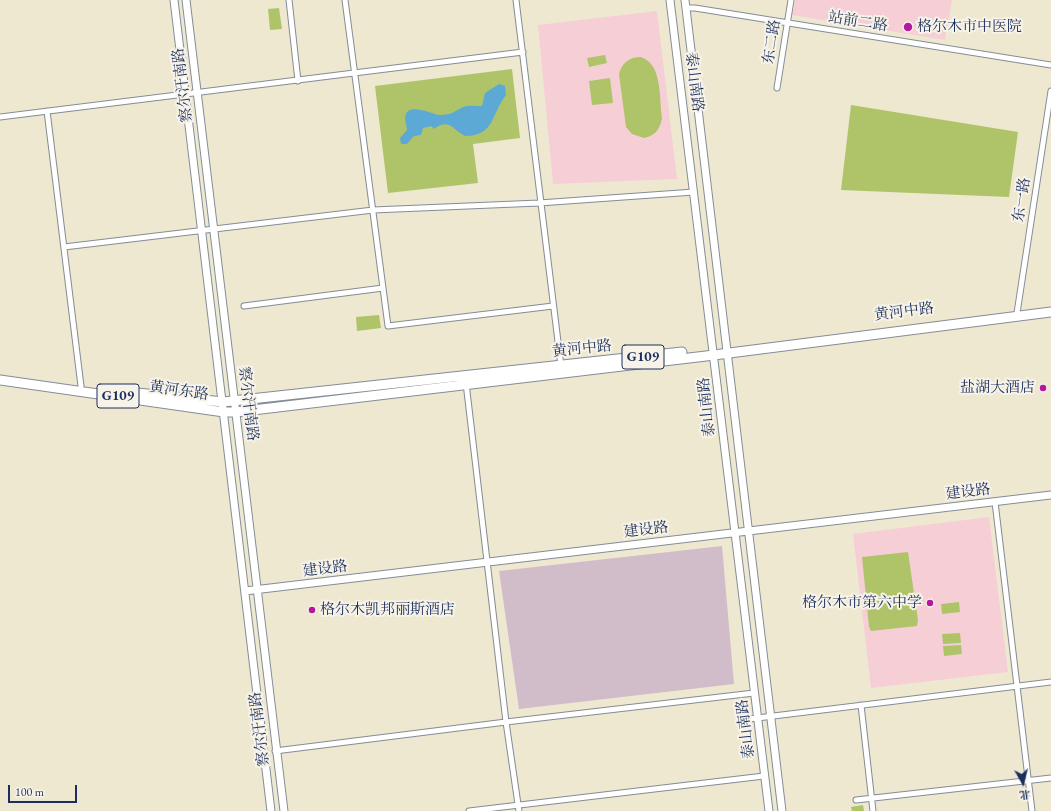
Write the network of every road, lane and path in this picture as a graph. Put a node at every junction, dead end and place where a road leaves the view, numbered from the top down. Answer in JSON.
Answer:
{"nodes":[{"id":1,"x":174,"y":0,"type":"edge"},
{"id":2,"x":186,"y":0,"type":"edge"},
{"id":3,"x":288,"y":0,"type":"edge"},
{"id":4,"x":345,"y":0,"type":"edge"},
{"id":5,"x":516,"y":0,"type":"edge"},
{"id":6,"x":670,"y":0,"type":"edge"},
{"id":7,"x":685,"y":0,"type":"edge"},
{"id":8,"x":791,"y":0,"type":"edge"},
{"id":9,"x":686,"y":8,"type":"junction"},
{"id":10,"x":787,"y":23,"type":"junction"},
{"id":11,"x":522,"y":52,"type":"junction"},
{"id":12,"x":1051,"y":65,"type":"edge"},
{"id":13,"x":355,"y":74,"type":"junction"},
{"id":14,"x":298,"y":81,"type":"junction"},
{"id":15,"x":776,"y":88,"type":"dead end"},
{"id":16,"x":1051,"y":91,"type":"edge"},
{"id":17,"x":197,"y":93,"type":"junction"},
{"id":18,"x":185,"y":95,"type":"junction"},
{"id":19,"x":47,"y":111,"type":"junction"},
{"id":20,"x":0,"y":118,"type":"edge"},
{"id":21,"x":694,"y":192,"type":"junction"},
{"id":22,"x":540,"y":202,"type":"junction"},
{"id":23,"x":373,"y":210,"type":"junction"},
{"id":24,"x":213,"y":229,"type":"junction"},
{"id":25,"x":201,"y":231,"type":"junction"},
{"id":26,"x":64,"y":247,"type":"junction"},
{"id":27,"x":383,"y":288,"type":"junction"},
{"id":28,"x":244,"y":306,"type":"dead end"},
{"id":29,"x":553,"y":306,"type":"junction"},
{"id":30,"x":1051,"y":308,"type":"edge"},
{"id":31,"x":1051,"y":312,"type":"edge"},
{"id":32,"x":1017,"y":313,"type":"junction"},
{"id":33,"x":727,"y":350,"type":"junction"},
{"id":34,"x":714,"y":351,"type":"junction"},
{"id":35,"x":230,"y":366,"type":"junction"},
{"id":36,"x":561,"y":366,"type":"junction"},
{"id":37,"x":219,"y":368,"type":"junction"},
{"id":38,"x":0,"y":374,"type":"edge"},
{"id":39,"x":0,"y":380,"type":"edge"},
{"id":40,"x":466,"y":380,"type":"junction"},
{"id":41,"x":81,"y":386,"type":"junction"},
{"id":42,"x":235,"y":400,"type":"junction"},
{"id":43,"x":224,"y":407,"type":"junction"},
{"id":44,"x":236,"y":412,"type":"junction"},
{"id":45,"x":1051,"y":495,"type":"edge"},
{"id":46,"x":995,"y":502,"type":"junction"},
{"id":47,"x":749,"y":532,"type":"junction"},
{"id":48,"x":734,"y":533,"type":"junction"},
{"id":49,"x":487,"y":562,"type":"junction"},
{"id":50,"x":257,"y":590,"type":"junction"},
{"id":51,"x":245,"y":592,"type":"junction"},
{"id":52,"x":1051,"y":682,"type":"edge"},
{"id":53,"x":1017,"y":686,"type":"junction"},
{"id":54,"x":754,"y":694,"type":"junction"},
{"id":55,"x":861,"y":705,"type":"junction"},
{"id":56,"x":771,"y":716,"type":"junction"},
{"id":57,"x":757,"y":718,"type":"junction"},
{"id":58,"x":749,"y":719,"type":"dead end"},
{"id":59,"x":506,"y":722,"type":"junction"},
{"id":60,"x":275,"y":751,"type":"junction"},
{"id":61,"x":764,"y":776,"type":"junction"},
{"id":62,"x":1051,"y":778,"type":"edge"},
{"id":63,"x":1030,"y":780,"type":"junction"},
{"id":64,"x":872,"y":798,"type":"junction"},
{"id":65,"x":856,"y":800,"type":"dead end"},
{"id":66,"x":518,"y":805,"type":"junction"},
{"id":67,"x":271,"y":811,"type":"edge"},
{"id":68,"x":284,"y":811,"type":"edge"},
{"id":69,"x":469,"y":811,"type":"edge"},
{"id":70,"x":519,"y":811,"type":"edge"},
{"id":71,"x":769,"y":811,"type":"edge"},
{"id":72,"x":782,"y":811,"type":"edge"},
{"id":73,"x":873,"y":811,"type":"edge"},
{"id":74,"x":1032,"y":811,"type":"edge"}],
"edges":[{"from":1,"to":18,"type":"street","name":"察尔汗南路"},
{"from":2,"to":17,"type":"street","name":"察尔汗南路"},
{"from":3,"to":14,"type":"street"},
{"from":4,"to":13,"type":"street"},
{"from":5,"to":11,"type":"street"},
{"from":6,"to":21,"type":"street","name":"泰山南路"},
{"from":7,"to":9,"type":"street","name":"泰山南路"},
{"from":8,"to":10,"type":"street","name":"东二路"},
{"from":9,"to":10,"type":"street","name":"站前二路"},
{"from":9,"to":33,"type":"street","name":"泰山南路"},
{"from":10,"to":12,"type":"street","name":"站前二路"},
{"from":10,"to":15,"type":"street","name":"东二路"},
{"from":11,"to":13,"type":"street"},
{"from":11,"to":22,"type":"street"},
{"from":13,"to":14,"type":"street"},
{"from":13,"to":23,"type":"street"},
{"from":14,"to":17,"type":"street"},
{"from":16,"to":32,"type":"street","name":"东一路"},
{"from":17,"to":18,"type":"street"},
{"from":17,"to":24,"type":"street","name":"察尔汗南路"},
{"from":18,"to":19,"type":"street"},
{"from":18,"to":25,"type":"street","name":"察尔汗南路"},
{"from":19,"to":20,"type":"street"},
{"from":19,"to":26,"type":"street"},
{"from":21,"to":22,"type":"street"},
{"from":21,"to":34,"type":"street","name":"泰山南路"},
{"from":22,"to":23,"type":"street"},
{"from":22,"to":29,"type":"street"},
{"from":23,"to":24,"type":"street"},
{"from":23,"to":27,"type":"street"},
{"from":24,"to":25,"type":"street"},
{"from":24,"to":35,"type":"street","name":"察尔汗南路"},
{"from":25,"to":26,"type":"street"},
{"from":25,"to":37,"type":"street","name":"察尔汗南路"},
{"from":26,"to":41,"type":"street"},
{"from":27,"to":28,"type":"street"},
{"from":27,"to":29,"type":"street"},
{"from":29,"to":36,"type":"street"},
{"from":30,"to":32,"type":"highway","name":"黄河中路","number":"G109"},
{"from":31,"to":33,"type":"highway","name":"黄河中路","number":"G109"},
{"from":32,"to":33,"type":"highway","name":"黄河中路","number":"G109"},
{"from":33,"to":34,"type":"highway","name":"黄河中路","number":"G109"},
{"from":33,"to":47,"type":"street","name":"泰山南路"},
{"from":34,"to":36,"type":"highway","name":"黄河中路","number":"G109"},
{"from":34,"to":40,"type":"highway","name":"黄河中路","number":"G109"},
{"from":34,"to":48,"type":"street","name":"泰山南路"},
{"from":35,"to":37,"type":"street"},
{"from":35,"to":42,"type":"street","name":"察尔汗南路"},
{"from":36,"to":40,"type":"highway","name":"黄河中路","number":"G109"},
{"from":37,"to":43,"type":"street","name":"察尔汗南路"},
{"from":38,"to":41,"type":"highway","name":"黄河东路","number":"G109"},
{"from":39,"to":43,"type":"highway","name":"黄河东路","number":"G109"},
{"from":40,"to":42,"type":"highway","name":"黄河中路","number":"G109"},
{"from":40,"to":44,"type":"highway","name":"黄河中路","number":"G109"},
{"from":40,"to":49,"type":"street"},
{"from":41,"to":43,"type":"highway","name":"黄河东路","number":"G109"},
{"from":42,"to":43,"type":"highway","name":"黄河东路","number":"G109"},
{"from":42,"to":44,"type":"street","name":"察尔汗南路"},
{"from":43,"to":44,"type":"highway","name":"黄河东路","number":"G109"},
{"from":43,"to":51,"type":"street","name":"察尔汗南路"},
{"from":44,"to":50,"type":"street","name":"察尔汗南路"},
{"from":45,"to":46,"type":"street","name":"建设路"},
{"from":46,"to":47,"type":"street","name":"建设路"},
{"from":46,"to":53,"type":"street"},
{"from":47,"to":48,"type":"street","name":"建设路"},
{"from":47,"to":56,"type":"street","name":"泰山南路"},
{"from":48,"to":49,"type":"street","name":"建设路"},
{"from":48,"to":54,"type":"street","name":"泰山南路"},
{"from":49,"to":50,"type":"street","name":"建设路"},
{"from":49,"to":59,"type":"street"},
{"from":50,"to":51,"type":"street","name":"建设路"},
{"from":50,"to":60,"type":"street","name":"察尔汗南路"},
{"from":51,"to":67,"type":"street","name":"察尔汗南路"},
{"from":52,"to":53,"type":"street"},
{"from":53,"to":55,"type":"street"},
{"from":53,"to":63,"type":"street"},
{"from":54,"to":57,"type":"street","name":"泰山南路"},
{"from":54,"to":59,"type":"street"},
{"from":55,"to":56,"type":"street"},
{"from":55,"to":64,"type":"street"},
{"from":56,"to":57,"type":"street"},
{"from":56,"to":72,"type":"street","name":"泰山南路"},
{"from":57,"to":58,"type":"street"},
{"from":57,"to":61,"type":"street","name":"泰山南路"},
{"from":59,"to":60,"type":"street"},
{"from":59,"to":66,"type":"street"},
{"from":60,"to":68,"type":"street","name":"察尔汗南路"},
{"from":61,"to":66,"type":"street"},
{"from":61,"to":71,"type":"street","name":"泰山南路"},
{"from":62,"to":63,"type":"street"},
{"from":63,"to":64,"type":"street"},
{"from":63,"to":74,"type":"street"},
{"from":64,"to":65,"type":"street"},
{"from":64,"to":73,"type":"street"},
{"from":66,"to":69,"type":"street"},
{"from":66,"to":70,"type":"street"}]}
